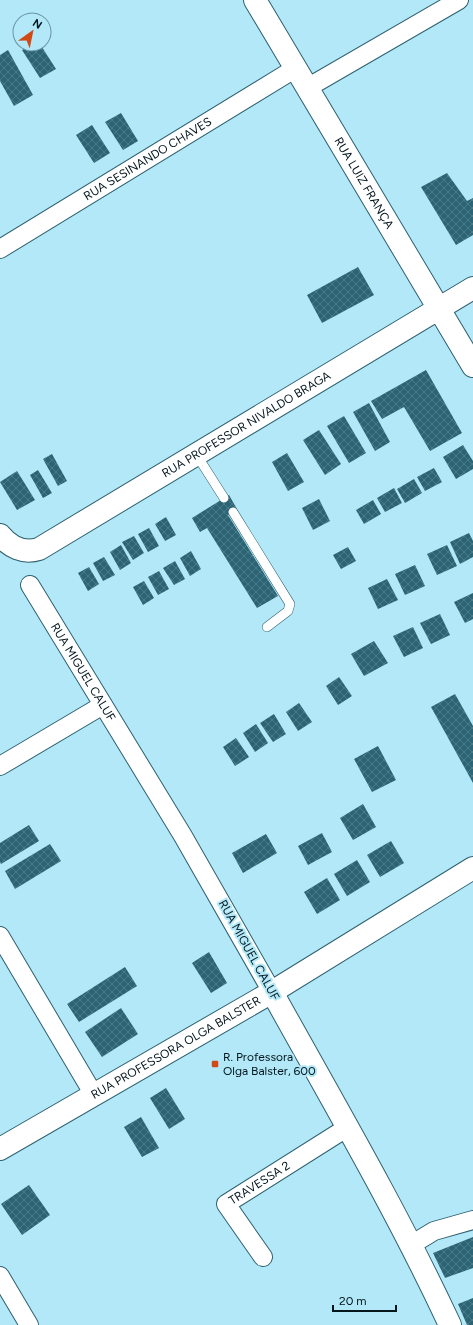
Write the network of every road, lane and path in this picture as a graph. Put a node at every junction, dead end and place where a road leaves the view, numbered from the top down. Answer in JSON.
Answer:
{"nodes":[{"id":1,"x":255,"y":0,"type":"edge"},
{"id":2,"x":459,"y":0,"type":"edge"},
{"id":3,"x":296,"y":68,"type":"junction"},
{"id":4,"x":307,"y":88,"type":"junction"},
{"id":5,"x":0,"y":249,"type":"edge"},
{"id":6,"x":473,"y":288,"type":"edge"},
{"id":7,"x":439,"y":309,"type":"junction"},
{"id":8,"x":473,"y":366,"type":"edge"},
{"id":9,"x":196,"y":454,"type":"junction"},
{"id":10,"x":224,"y":498,"type":"dead end"},
{"id":11,"x":233,"y":512,"type":"dead end"},
{"id":12,"x":0,"y":535,"type":"edge"},
{"id":13,"x":30,"y":585,"type":"dead end"},
{"id":14,"x":267,"y":627,"type":"dead end"},
{"id":15,"x":103,"y":705,"type":"junction"},
{"id":16,"x":0,"y":766,"type":"edge"},
{"id":17,"x":473,"y":868,"type":"edge"},
{"id":18,"x":0,"y":936,"type":"edge"},
{"id":19,"x":272,"y":992,"type":"junction"},
{"id":20,"x":94,"y":1095,"type":"junction"},
{"id":21,"x":348,"y":1127,"type":"junction"},
{"id":22,"x":0,"y":1149,"type":"edge"},
{"id":23,"x":473,"y":1220,"type":"edge"},
{"id":24,"x":411,"y":1245,"type":"junction"},
{"id":25,"x":263,"y":1258,"type":"dead end"},
{"id":26,"x":0,"y":1276,"type":"edge"},
{"id":27,"x":29,"y":1325,"type":"edge"},
{"id":28,"x":450,"y":1325,"type":"edge"}],
"edges":[{"from":1,"to":3,"type":"main road","name":"RUA LUIZ FRANÇA"},
{"from":2,"to":4,"type":"street"},
{"from":3,"to":4,"type":"main road","name":"RUA LUIZ FRANÇA"},
{"from":3,"to":5,"type":"street","name":"RUA SESINANDO CHAVES"},
{"from":4,"to":7,"type":"main road","name":"RUA LUIZ FRANÇA"},
{"from":6,"to":7,"type":"main road","name":"RUA PROFESSOR NIVALDO BRAGA"},
{"from":7,"to":8,"type":"main road","name":"RUA LUIZ FRANÇA"},
{"from":7,"to":9,"type":"main road","name":"RUA PROFESSOR NIVALDO BRAGA"},
{"from":9,"to":10,"type":"lane"},
{"from":9,"to":12,"type":"main road","name":"RUA PROFESSOR NIVALDO BRAGA"},
{"from":11,"to":14,"type":"lane"},
{"from":13,"to":15,"type":"street","name":"RUA MIGUEL CALUF"},
{"from":15,"to":16,"type":"street"},
{"from":15,"to":19,"type":"street","name":"RUA MIGUEL CALUF"},
{"from":17,"to":19,"type":"main road","name":"RUA PROFESSORA OLGA BALSTER"},
{"from":18,"to":20,"type":"street"},
{"from":19,"to":20,"type":"main road","name":"RUA PROFESSORA OLGA BALSTER"},
{"from":19,"to":21,"type":"main road","name":"RUA MIGUEL CALUF"},
{"from":20,"to":22,"type":"main road","name":"RUA PROFESSORA OLGA BALSTER"},
{"from":21,"to":24,"type":"main road","name":"RUA MIGUEL CALUF"},
{"from":21,"to":25,"type":"street","name":"TRAVESSA 2"},
{"from":23,"to":24,"type":"street"},
{"from":24,"to":28,"type":"main road","name":"RUA MIGUEL CALUF"},
{"from":26,"to":27,"type":"street"}]}
